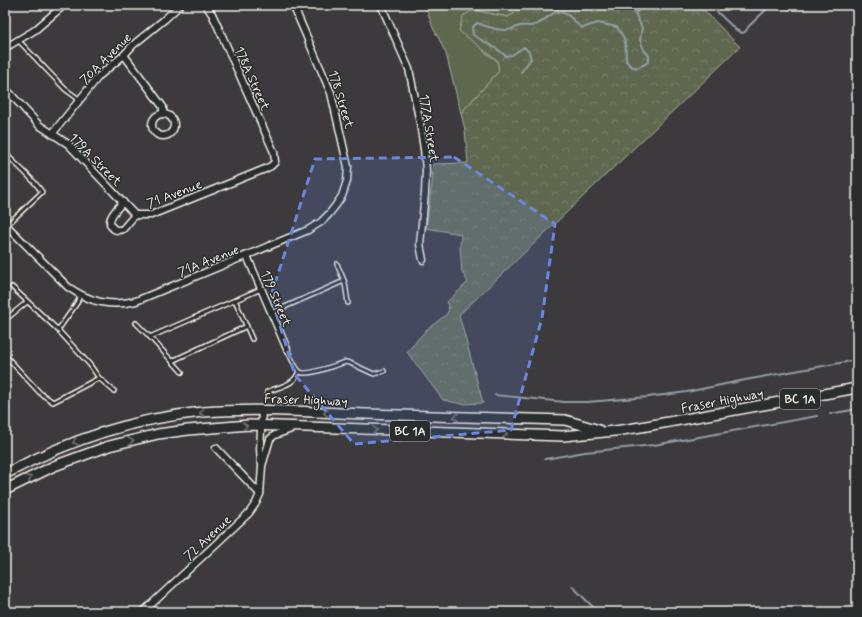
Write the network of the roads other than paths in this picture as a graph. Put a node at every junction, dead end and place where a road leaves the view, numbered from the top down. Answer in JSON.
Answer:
{"nodes":[{"id":1,"x":64,"y":5,"type":"edge"},
{"id":2,"x":180,"y":5,"type":"edge"},
{"id":3,"x":206,"y":5,"type":"edge"},
{"id":4,"x":293,"y":5,"type":"edge"},
{"id":5,"x":381,"y":5,"type":"edge"},
{"id":6,"x":19,"y":41,"type":"junction"},
{"id":7,"x":5,"y":48,"type":"edge"},
{"id":8,"x":124,"y":55,"type":"junction"},
{"id":9,"x":5,"y":88,"type":"edge"},
{"id":10,"x":80,"y":100,"type":"junction"},
{"id":11,"x":163,"y":114,"type":"dead end"},
{"id":12,"x":52,"y":134,"type":"junction"},
{"id":13,"x":5,"y":153,"type":"edge"},
{"id":14,"x":275,"y":162,"type":"joint"},
{"id":15,"x":347,"y":181,"type":"joint"},
{"id":16,"x":123,"y":202,"type":"junction"},
{"id":17,"x":135,"y":215,"type":"junction"},
{"id":18,"x":6,"y":225,"type":"edge"},
{"id":19,"x":247,"y":256,"type":"junction"},
{"id":20,"x":423,"y":260,"type":"dead end"},
{"id":21,"x":337,"y":264,"type":"dead end"},
{"id":22,"x":344,"y":281,"type":"junction"},
{"id":23,"x":12,"y":287,"type":"dead end"},
{"id":24,"x":261,"y":289,"type":"junction"},
{"id":25,"x":80,"y":295,"type":"junction"},
{"id":26,"x":235,"y":300,"type":"junction"},
{"id":27,"x":27,"y":302,"type":"junction"},
{"id":28,"x":348,"y":303,"type":"dead end"},
{"id":29,"x":271,"y":313,"type":"junction"},
{"id":30,"x":5,"y":320,"type":"edge"},
{"id":31,"x":136,"y":323,"type":"dead end"},
{"id":32,"x":247,"y":326,"type":"junction"},
{"id":33,"x":58,"y":330,"type":"junction"},
{"id":34,"x":150,"y":337,"type":"junction"},
{"id":35,"x":252,"y":339,"type":"dead end"},
{"id":36,"x":287,"y":349,"type":"joint"},
{"id":37,"x":5,"y":355,"type":"edge"},
{"id":38,"x":172,"y":361,"type":"junction"},
{"id":39,"x":299,"y":371,"type":"junction"},
{"id":40,"x":384,"y":371,"type":"dead end"},
{"id":41,"x":182,"y":372,"type":"dead end"},
{"id":42,"x":99,"y":378,"type":"junction"},
{"id":43,"x":857,"y":388,"type":"edge"},
{"id":44,"x":114,"y":391,"type":"dead end"},
{"id":45,"x":267,"y":392,"type":"dead end"},
{"id":46,"x":262,"y":411,"type":"junction"},
{"id":47,"x":261,"y":426,"type":"junction"},
{"id":48,"x":295,"y":428,"type":"junction"},
{"id":49,"x":615,"y":431,"type":"junction"},
{"id":50,"x":216,"y":448,"type":"dead end"},
{"id":51,"x":262,"y":466,"type":"junction"},
{"id":52,"x":5,"y":474,"type":"edge"},
{"id":53,"x":5,"y":490,"type":"edge"},
{"id":54,"x":260,"y":494,"type":"junction"},
{"id":55,"x":143,"y":612,"type":"edge"}],
"edges":[{"from":1,"to":6,"type":"street"},
{"from":2,"to":8,"type":"street","name":"70A Avenue"},
{"from":3,"to":14,"type":"street","name":"178A Street"},
{"from":4,"to":15,"type":"street","name":"178 Street"},
{"from":5,"to":20,"type":"street","name":"177A Street"},
{"from":6,"to":7,"type":"street"},
{"from":6,"to":10,"type":"lane"},
{"from":8,"to":10,"type":"street","name":"70A Avenue"},
{"from":8,"to":11,"type":"street"},
{"from":9,"to":12,"type":"street","name":"179A Street"},
{"from":10,"to":12,"type":"street","name":"70A Avenue"},
{"from":12,"to":16,"type":"street","name":"179A Street"},
{"from":13,"to":18,"type":"lane"},
{"from":14,"to":17,"type":"street","name":"71 Avenue"},
{"from":15,"to":19,"type":"street","name":"71A Avenue"},
{"from":16,"to":17,"type":"street","name":"179A Street"},
{"from":16,"to":17,"type":"street","name":"71 Avenue"},
{"from":18,"to":25,"type":"street","name":"71A Avenue"},
{"from":19,"to":24,"type":"street","name":"179 Street"},
{"from":19,"to":25,"type":"street","name":"71A Avenue"},
{"from":21,"to":22,"type":"lane"},
{"from":22,"to":28,"type":"lane"},
{"from":22,"to":29,"type":"lane"},
{"from":23,"to":27,"type":"lane"},
{"from":24,"to":26,"type":"lane"},
{"from":24,"to":29,"type":"street","name":"179 Street"},
{"from":25,"to":33,"type":"lane"},
{"from":26,"to":32,"type":"lane"},
{"from":26,"to":34,"type":"lane"},
{"from":27,"to":30,"type":"lane"},
{"from":27,"to":33,"type":"lane"},
{"from":29,"to":36,"type":"street","name":"179 Street"},
{"from":31,"to":34,"type":"lane"},
{"from":32,"to":35,"type":"lane"},
{"from":32,"to":38,"type":"lane"},
{"from":33,"to":42,"type":"lane"},
{"from":34,"to":38,"type":"lane"},
{"from":36,"to":39,"type":"lane"},
{"from":37,"to":42,"type":"lane"},
{"from":38,"to":41,"type":"lane"},
{"from":39,"to":40,"type":"lane"},
{"from":39,"to":45,"type":"lane"},
{"from":42,"to":44,"type":"lane"},
{"from":43,"to":49,"type":"main road","name":"Fraser Highway","number":"BC 1A"},
{"from":46,"to":47,"type":"street","name":"72 Avenue"},
{"from":49,"to":46,"type":"main road","name":"Fraser Highway","number":"BC 1A","one_way":true},
{"from":46,"to":52,"type":"main road","name":"Fraser Highway","number":"BC 1A","one_way":true},
{"from":47,"to":48,"type":"main road","name":"Fraser Highway","number":"BC 1A"},
{"from":47,"to":51,"type":"street","name":"72 Avenue"},
{"from":53,"to":47,"type":"main road","name":"Fraser Highway","number":"BC 1A","one_way":true},
{"from":48,"to":49,"type":"main road","name":"Fraser Highway","number":"BC 1A","one_way":true},
{"from":48,"to":51,"type":"street","name":"72 Avenue"},
{"from":50,"to":54,"type":"street"},
{"from":51,"to":54,"type":"street","name":"72 Avenue"},
{"from":54,"to":55,"type":"street","name":"72 Avenue"}]}
